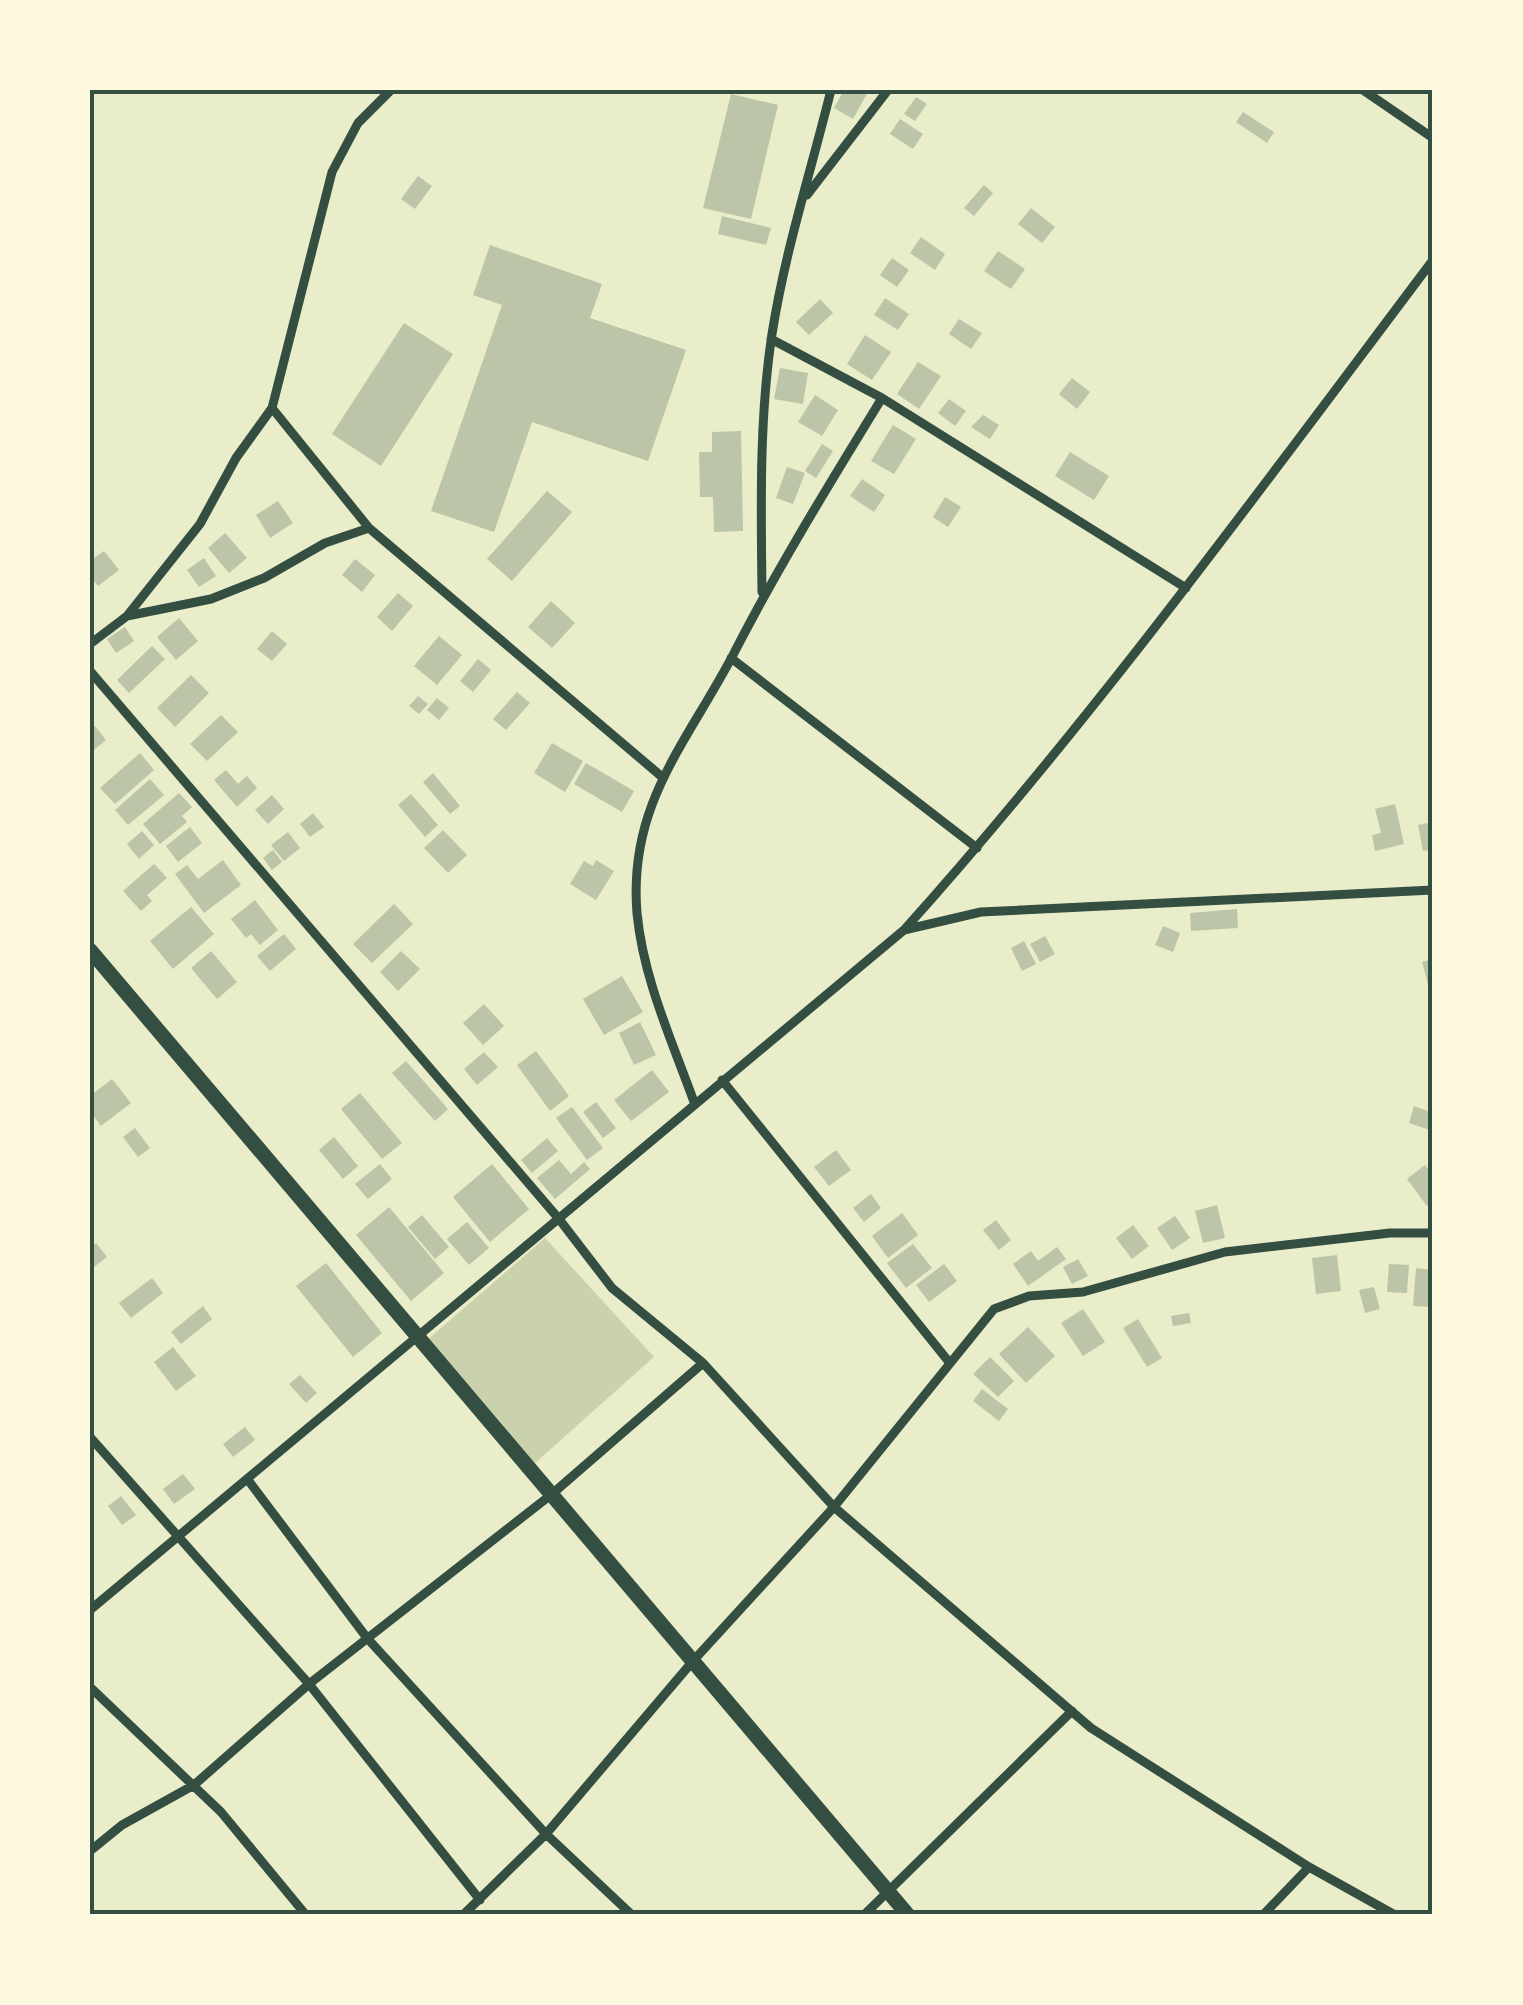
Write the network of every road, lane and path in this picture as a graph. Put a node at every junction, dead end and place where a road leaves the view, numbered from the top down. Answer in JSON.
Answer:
{"nodes":[{"id":1,"x":391,"y":90,"type":"edge"},
{"id":2,"x":831,"y":90,"type":"edge"},
{"id":3,"x":888,"y":90,"type":"edge"},
{"id":4,"x":1363,"y":90,"type":"edge"},
{"id":5,"x":1433,"y":138,"type":"edge"},
{"id":6,"x":805,"y":198,"type":"junction"},
{"id":7,"x":1433,"y":260,"type":"edge"},
{"id":8,"x":771,"y":339,"type":"junction"},
{"id":9,"x":882,"y":398,"type":"junction"},
{"id":10,"x":272,"y":408,"type":"junction"},
{"id":11,"x":369,"y":528,"type":"junction"},
{"id":12,"x":1186,"y":588,"type":"junction"},
{"id":13,"x":762,"y":595,"type":"junction"},
{"id":14,"x":127,"y":616,"type":"junction"},
{"id":15,"x":90,"y":644,"type":"edge"},
{"id":16,"x":731,"y":658,"type":"junction"},
{"id":17,"x":90,"y":671,"type":"edge"},
{"id":18,"x":660,"y":776,"type":"junction"},
{"id":19,"x":977,"y":848,"type":"junction"},
{"id":20,"x":1433,"y":890,"type":"edge"},
{"id":21,"x":904,"y":930,"type":"junction"},
{"id":22,"x":90,"y":950,"type":"edge"},
{"id":23,"x":722,"y":1080,"type":"junction"},
{"id":24,"x":694,"y":1102,"type":"junction"},
{"id":25,"x":559,"y":1219,"type":"junction"},
{"id":26,"x":1433,"y":1233,"type":"edge"},
{"id":27,"x":414,"y":1337,"type":"junction"},
{"id":28,"x":949,"y":1362,"type":"junction"},
{"id":29,"x":702,"y":1363,"type":"junction"},
{"id":30,"x":90,"y":1437,"type":"edge"},
{"id":31,"x":248,"y":1480,"type":"junction"},
{"id":32,"x":552,"y":1494,"type":"junction"},
{"id":33,"x":834,"y":1507,"type":"junction"},
{"id":34,"x":177,"y":1535,"type":"junction"},
{"id":35,"x":90,"y":1610,"type":"edge"},
{"id":36,"x":368,"y":1638,"type":"junction"},
{"id":37,"x":693,"y":1661,"type":"junction"},
{"id":38,"x":308,"y":1684,"type":"junction"},
{"id":39,"x":90,"y":1687,"type":"edge"},
{"id":40,"x":1072,"y":1711,"type":"junction"},
{"id":41,"x":194,"y":1786,"type":"junction"},
{"id":42,"x":546,"y":1834,"type":"junction"},
{"id":43,"x":90,"y":1852,"type":"edge"},
{"id":44,"x":1310,"y":1867,"type":"junction"},
{"id":45,"x":886,"y":1890,"type":"junction"},
{"id":46,"x":480,"y":1900,"type":"junction"},
{"id":47,"x":306,"y":1915,"type":"edge"},
{"id":48,"x":464,"y":1915,"type":"edge"},
{"id":49,"x":632,"y":1915,"type":"edge"},
{"id":50,"x":864,"y":1915,"type":"edge"},
{"id":51,"x":908,"y":1915,"type":"edge"},
{"id":52,"x":1263,"y":1915,"type":"edge"},
{"id":53,"x":1395,"y":1915,"type":"edge"}],
"edges":[{"from":1,"to":10,"type":"street"},
{"from":2,"to":6,"type":"street"},
{"from":3,"to":6,"type":"street"},
{"from":4,"to":5,"type":"street"},
{"from":6,"to":8,"type":"street"},
{"from":7,"to":12,"type":"street"},
{"from":8,"to":9,"type":"street"},
{"from":8,"to":13,"type":"street"},
{"from":9,"to":12,"type":"street"},
{"from":9,"to":13,"type":"street"},
{"from":10,"to":11,"type":"street"},
{"from":10,"to":14,"type":"street"},
{"from":11,"to":14,"type":"street"},
{"from":11,"to":18,"type":"street"},
{"from":12,"to":19,"type":"street"},
{"from":13,"to":16,"type":"street"},
{"from":14,"to":15,"type":"street"},
{"from":16,"to":18,"type":"street"},
{"from":16,"to":19,"type":"street"},
{"from":17,"to":25,"type":"street"},
{"from":18,"to":24,"type":"street"},
{"from":19,"to":21,"type":"street"},
{"from":20,"to":21,"type":"street"},
{"from":21,"to":23,"type":"street"},
{"from":22,"to":27,"type":"main road"},
{"from":23,"to":24,"type":"street"},
{"from":23,"to":28,"type":"street"},
{"from":24,"to":25,"type":"street"},
{"from":25,"to":27,"type":"street"},
{"from":25,"to":29,"type":"street"},
{"from":26,"to":28,"type":"street"},
{"from":27,"to":31,"type":"street"},
{"from":27,"to":32,"type":"main road"},
{"from":28,"to":33,"type":"street"},
{"from":29,"to":32,"type":"street"},
{"from":29,"to":33,"type":"street"},
{"from":30,"to":34,"type":"street"},
{"from":31,"to":34,"type":"street"},
{"from":31,"to":36,"type":"street"},
{"from":32,"to":36,"type":"street"},
{"from":32,"to":37,"type":"main road"},
{"from":33,"to":37,"type":"street"},
{"from":33,"to":40,"type":"street"},
{"from":34,"to":35,"type":"street"},
{"from":34,"to":38,"type":"street"},
{"from":36,"to":38,"type":"street"},
{"from":36,"to":42,"type":"street"},
{"from":37,"to":42,"type":"street"},
{"from":37,"to":45,"type":"main road"},
{"from":38,"to":41,"type":"street"},
{"from":38,"to":46,"type":"street"},
{"from":39,"to":41,"type":"street"},
{"from":40,"to":44,"type":"street"},
{"from":40,"to":45,"type":"street"},
{"from":41,"to":43,"type":"street"},
{"from":41,"to":47,"type":"street"},
{"from":42,"to":46,"type":"street"},
{"from":42,"to":49,"type":"street"},
{"from":44,"to":52,"type":"street"},
{"from":44,"to":53,"type":"street"},
{"from":45,"to":50,"type":"street"},
{"from":45,"to":51,"type":"main road"},
{"from":46,"to":48,"type":"street"}]}
